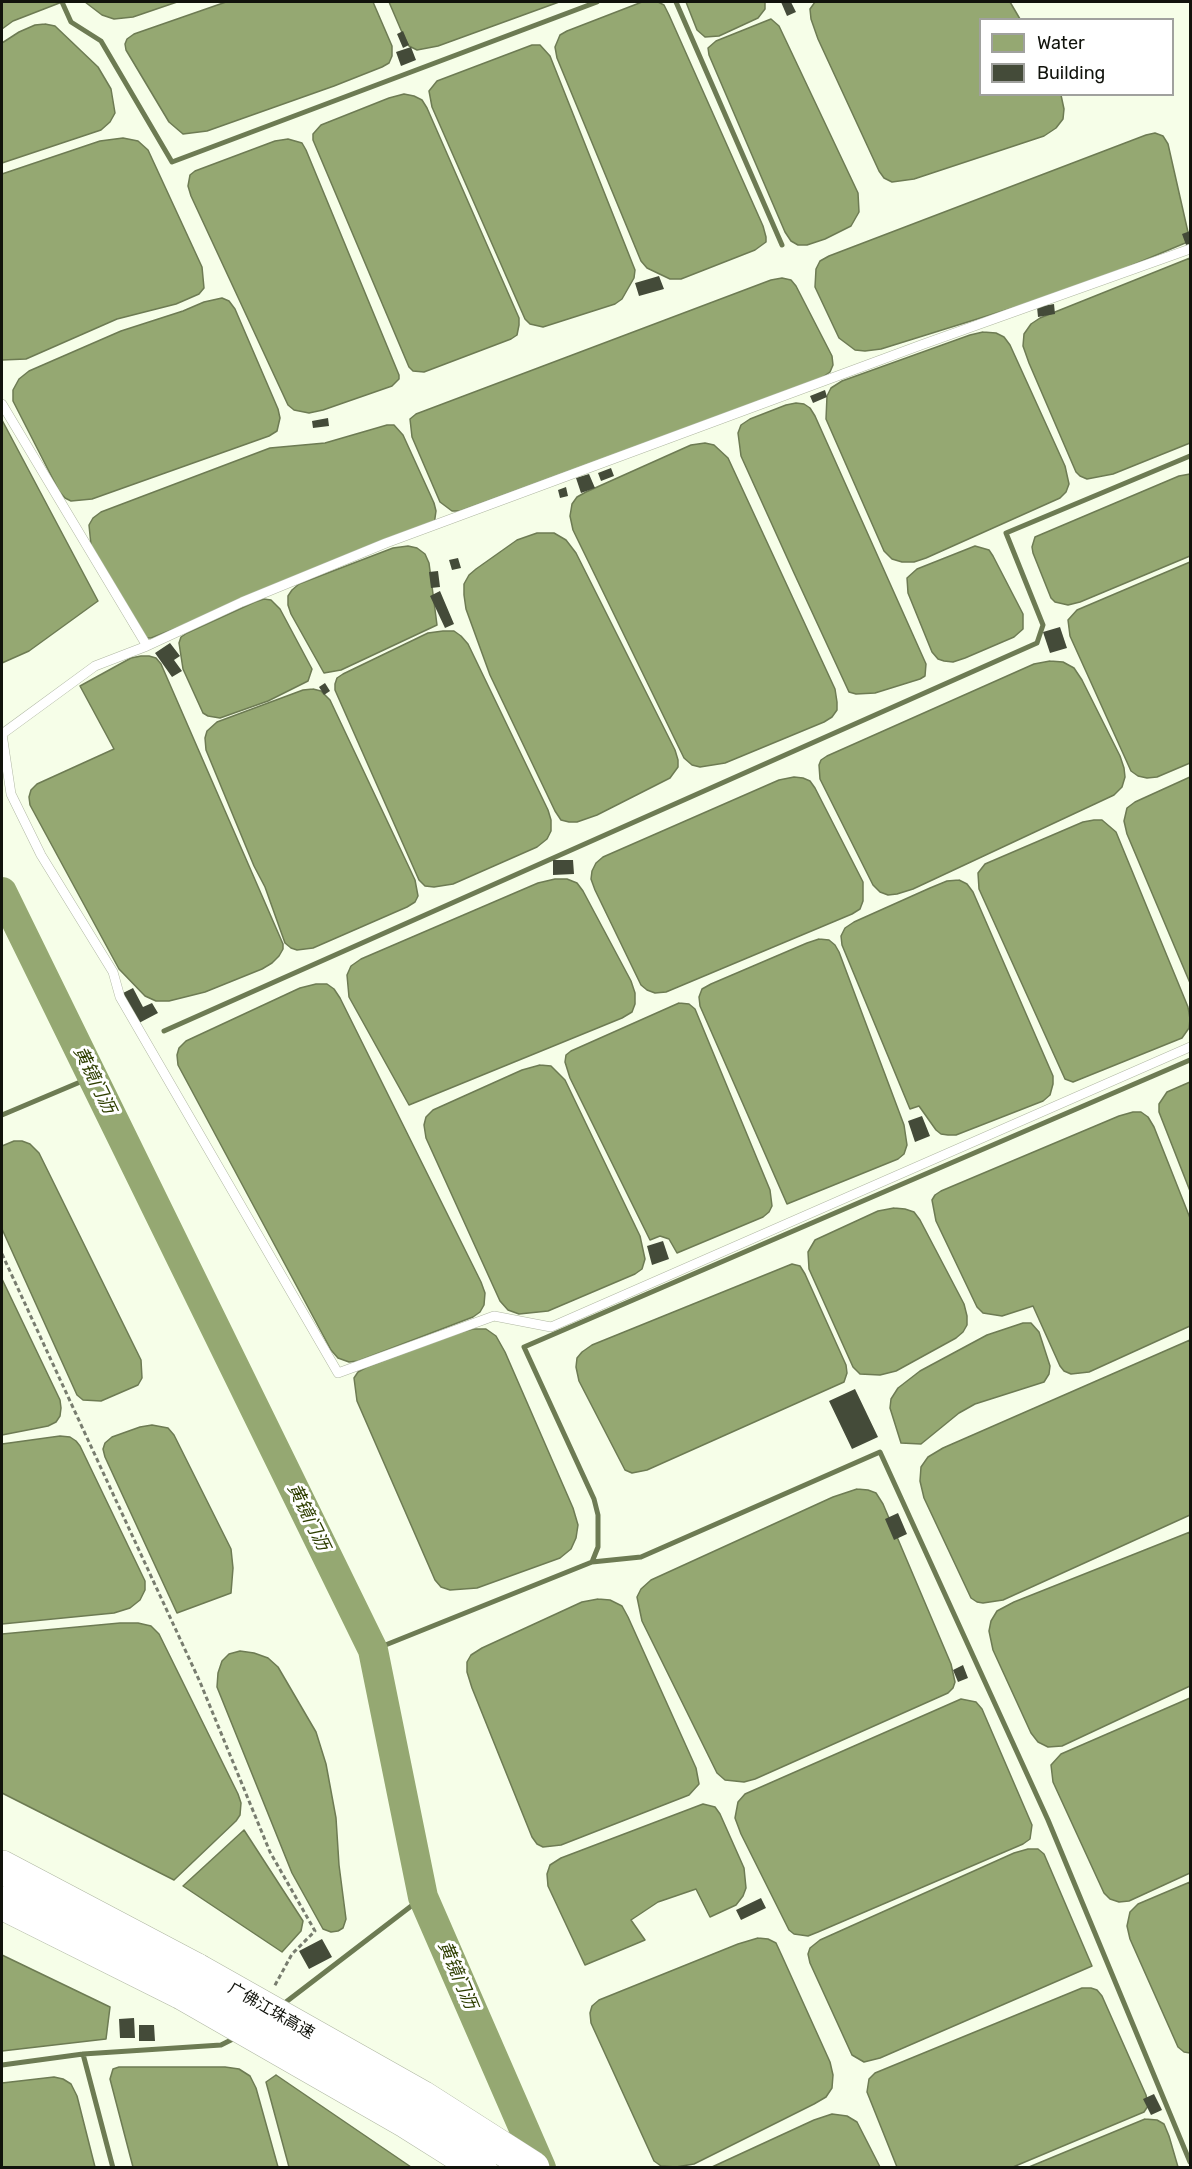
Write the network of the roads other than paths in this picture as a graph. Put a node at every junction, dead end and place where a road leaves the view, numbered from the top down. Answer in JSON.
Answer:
{"nodes":[{"id":1,"x":1191,"y":249,"type":"edge"},
{"id":2,"x":2,"y":404,"type":"edge"},
{"id":3,"x":147,"y":646,"type":"junction"},
{"id":4,"x":2,"y":734,"type":"edge"},
{"id":5,"x":1191,"y":1047,"type":"edge"},
{"id":6,"x":2,"y":1867,"type":"edge"},
{"id":7,"x":2,"y":1903,"type":"edge"},
{"id":8,"x":190,"y":1981,"type":"junction"},
{"id":9,"x":480,"y":2168,"type":"edge"},
{"id":10,"x":533,"y":2168,"type":"edge"}],
"edges":[{"from":1,"to":3,"type":"lane"},
{"from":2,"to":3,"type":"lane"},
{"from":3,"to":4,"type":"lane"},
{"from":4,"to":5,"type":"lane"},
{"from":6,"to":8,"type":"highway","name":"广佛江珠高速"},
{"from":7,"to":8,"type":"highway","name":"广佛江珠高速"},
{"from":8,"to":9,"type":"highway","name":"广佛江珠高速","bridge":true},
{"from":8,"to":10,"type":"highway","name":"广佛江珠高速","bridge":true}]}
